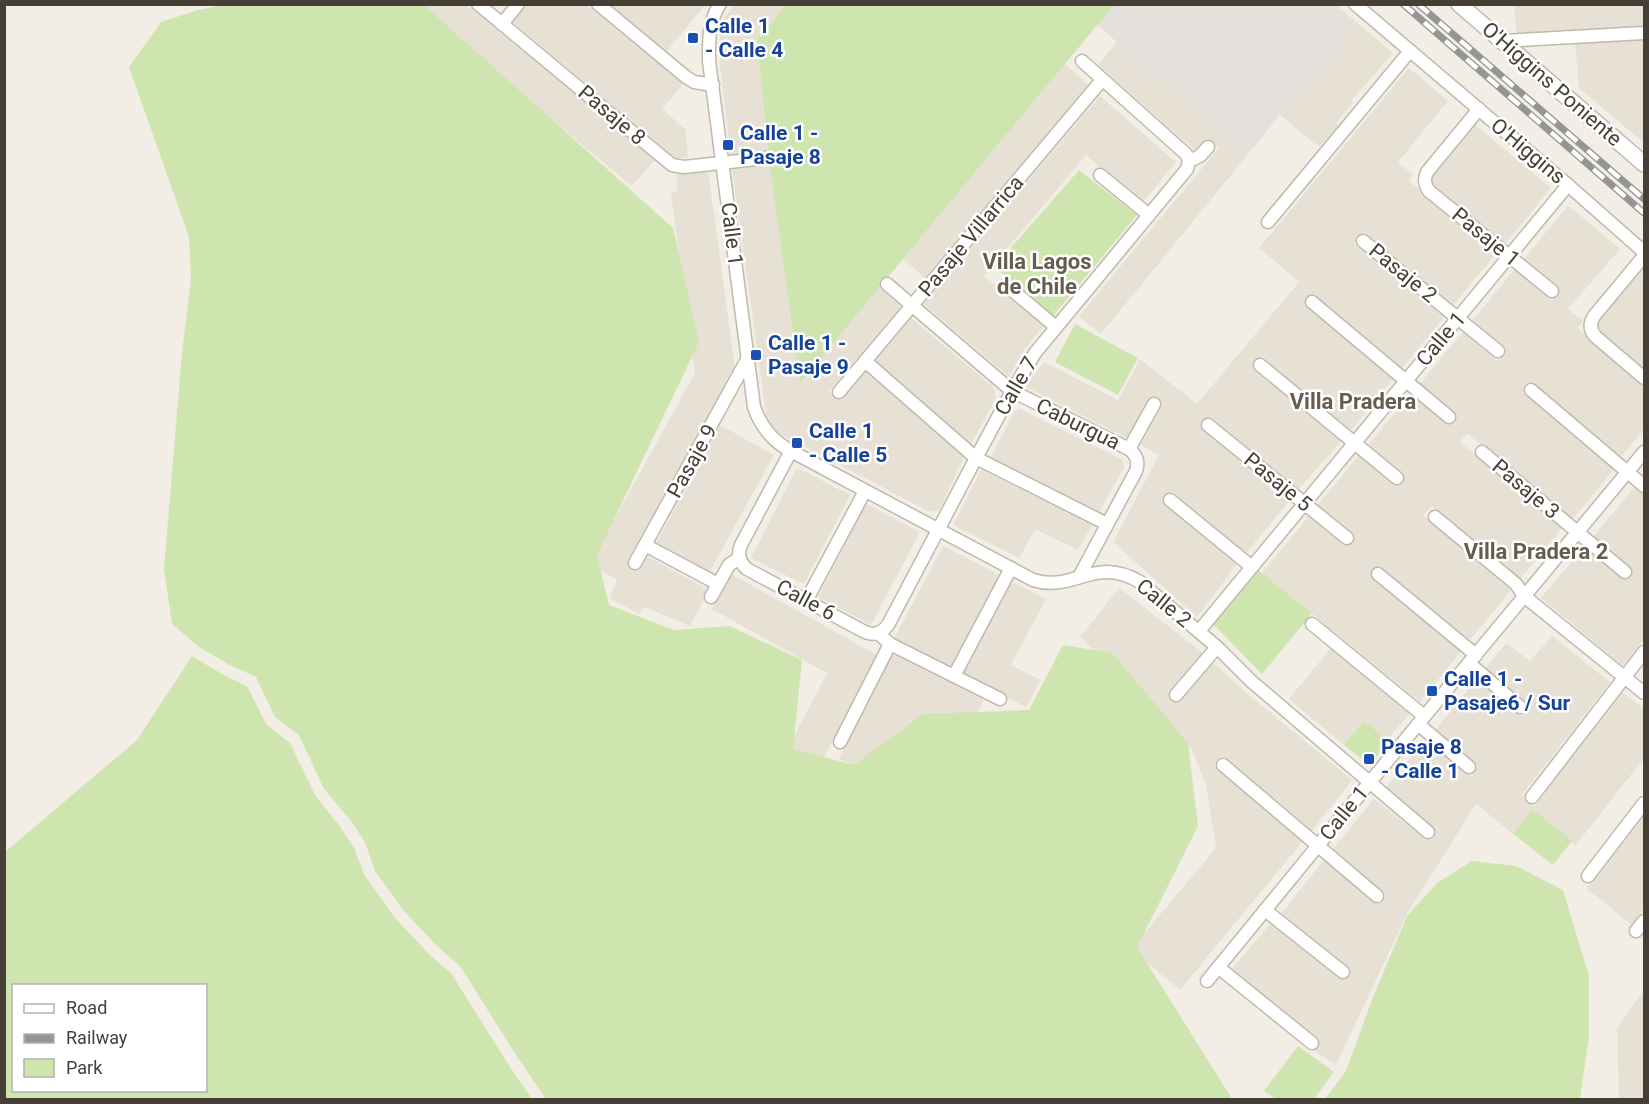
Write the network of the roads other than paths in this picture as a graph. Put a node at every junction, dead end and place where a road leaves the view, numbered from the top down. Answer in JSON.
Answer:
{"nodes":[{"id":1,"x":478,"y":4,"type":"edge"},
{"id":2,"x":518,"y":4,"type":"edge"},
{"id":3,"x":598,"y":4,"type":"edge"},
{"id":4,"x":720,"y":4,"type":"edge"},
{"id":5,"x":1355,"y":4,"type":"edge"},
{"id":6,"x":1461,"y":5,"type":"edge"},
{"id":7,"x":502,"y":24,"type":"junction"},
{"id":8,"x":1644,"y":33,"type":"edge"},
{"id":9,"x":1502,"y":41,"type":"junction"},
{"id":10,"x":1410,"y":51,"type":"junction"},
{"id":11,"x":1082,"y":61,"type":"dead end"},
{"id":12,"x":1102,"y":80,"type":"junction"},
{"id":13,"x":712,"y":86,"type":"junction"},
{"id":14,"x":1479,"y":109,"type":"junction"},
{"id":15,"x":1208,"y":147,"type":"dead end"},
{"id":16,"x":767,"y":158,"type":"dead end"},
{"id":17,"x":1189,"y":161,"type":"junction"},
{"id":18,"x":723,"y":163,"type":"junction"},
{"id":19,"x":1644,"y":164,"type":"edge"},
{"id":20,"x":1100,"y":175,"type":"dead end"},
{"id":21,"x":1568,"y":185,"type":"junction"},
{"id":22,"x":1149,"y":215,"type":"junction"},
{"id":23,"x":1268,"y":222,"type":"dead end"},
{"id":24,"x":1364,"y":241,"type":"dead end"},
{"id":25,"x":1644,"y":254,"type":"edge"},
{"id":26,"x":1509,"y":256,"type":"junction"},
{"id":27,"x":887,"y":284,"type":"dead end"},
{"id":28,"x":1006,"y":285,"type":"dead end"},
{"id":29,"x":1552,"y":291,"type":"dead end"},
{"id":30,"x":1312,"y":302,"type":"dead end"},
{"id":31,"x":912,"y":305,"type":"junction"},
{"id":32,"x":1457,"y":318,"type":"junction"},
{"id":33,"x":1056,"y":327,"type":"junction"},
{"id":34,"x":1498,"y":351,"type":"dead end"},
{"id":35,"x":748,"y":358,"type":"junction"},
{"id":36,"x":865,"y":361,"type":"junction"},
{"id":37,"x":1260,"y":365,"type":"dead end"},
{"id":38,"x":1644,"y":378,"type":"edge"},
{"id":39,"x":1406,"y":381,"type":"junction"},
{"id":40,"x":1532,"y":390,"type":"dead end"},
{"id":41,"x":1012,"y":391,"type":"junction"},
{"id":42,"x":839,"y":392,"type":"dead end"},
{"id":43,"x":1154,"y":404,"type":"dead end"},
{"id":44,"x":1449,"y":417,"type":"dead end"},
{"id":45,"x":1208,"y":425,"type":"dead end"},
{"id":46,"x":1354,"y":443,"type":"junction"},
{"id":47,"x":1130,"y":449,"type":"junction"},
{"id":48,"x":791,"y":452,"type":"junction"},
{"id":49,"x":1482,"y":452,"type":"dead end"},
{"id":50,"x":1644,"y":452,"type":"edge"},
{"id":51,"x":976,"y":458,"type":"junction"},
{"id":52,"x":1628,"y":472,"type":"junction"},
{"id":53,"x":1397,"y":478,"type":"dead end"},
{"id":54,"x":1644,"y":486,"type":"edge"},
{"id":55,"x":865,"y":491,"type":"junction"},
{"id":56,"x":1170,"y":500,"type":"dead end"},
{"id":57,"x":1305,"y":503,"type":"junction"},
{"id":58,"x":1435,"y":517,"type":"dead end"},
{"id":59,"x":1107,"y":524,"type":"junction"},
{"id":60,"x":938,"y":530,"type":"junction"},
{"id":61,"x":1578,"y":532,"type":"junction"},
{"id":62,"x":1347,"y":538,"type":"dead end"},
{"id":63,"x":645,"y":545,"type":"junction"},
{"id":64,"x":740,"y":558,"type":"junction"},
{"id":65,"x":635,"y":563,"type":"dead end"},
{"id":66,"x":1252,"y":567,"type":"junction"},
{"id":67,"x":1011,"y":568,"type":"junction"},
{"id":68,"x":1625,"y":572,"type":"dead end"},
{"id":69,"x":1378,"y":574,"type":"dead end"},
{"id":70,"x":1078,"y":577,"type":"junction"},
{"id":71,"x":718,"y":584,"type":"junction"},
{"id":72,"x":1524,"y":596,"type":"junction"},
{"id":73,"x":711,"y":597,"type":"dead end"},
{"id":74,"x":806,"y":601,"type":"junction"},
{"id":75,"x":1312,"y":624,"type":"dead end"},
{"id":76,"x":1199,"y":631,"type":"junction"},
{"id":77,"x":878,"y":633,"type":"junction"},
{"id":78,"x":890,"y":644,"type":"junction"},
{"id":79,"x":1216,"y":647,"type":"junction"},
{"id":80,"x":1644,"y":652,"type":"edge"},
{"id":81,"x":1472,"y":659,"type":"junction"},
{"id":82,"x":954,"y":676,"type":"junction"},
{"id":83,"x":1625,"y":677,"type":"junction"},
{"id":84,"x":1644,"y":693,"type":"edge"},
{"id":85,"x":1176,"y":695,"type":"dead end"},
{"id":86,"x":1000,"y":699,"type":"dead end"},
{"id":87,"x":1520,"y":707,"type":"dead end"},
{"id":88,"x":1421,"y":720,"type":"junction"},
{"id":89,"x":840,"y":742,"type":"dead end"},
{"id":90,"x":1223,"y":765,"type":"dead end"},
{"id":91,"x":1469,"y":767,"type":"dead end"},
{"id":92,"x":1370,"y":782,"type":"junction"},
{"id":93,"x":1532,"y":797,"type":"dead end"},
{"id":94,"x":1644,"y":803,"type":"edge"},
{"id":95,"x":1428,"y":832,"type":"dead end"},
{"id":96,"x":1318,"y":845,"type":"junction"},
{"id":97,"x":1588,"y":876,"type":"dead end"},
{"id":98,"x":1377,"y":896,"type":"dead end"},
{"id":99,"x":1265,"y":910,"type":"junction"},
{"id":100,"x":1644,"y":921,"type":"edge"},
{"id":101,"x":1636,"y":931,"type":"dead end"},
{"id":102,"x":1218,"y":967,"type":"junction"},
{"id":103,"x":1343,"y":972,"type":"dead end"},
{"id":104,"x":1207,"y":981,"type":"dead end"},
{"id":105,"x":1312,"y":1043,"type":"dead end"}],
"edges":[{"from":1,"to":7,"type":"street","name":"Pasaje 8"},
{"from":2,"to":7,"type":"street"},
{"from":3,"to":13,"type":"street"},
{"from":4,"to":13,"type":"street","name":"Calle 1"},
{"from":5,"to":10,"type":"street","name":"O'Higgins"},
{"from":6,"to":9,"type":"street","name":"O'Higgins Poniente"},
{"from":7,"to":18,"type":"street","name":"Pasaje 8"},
{"from":8,"to":9,"type":"street"},
{"from":9,"to":19,"type":"street","name":"O'Higgins Poniente"},
{"from":10,"to":14,"type":"street","name":"O'Higgins"},
{"from":10,"to":23,"type":"street"},
{"from":11,"to":12,"type":"street"},
{"from":12,"to":17,"type":"street"},
{"from":12,"to":31,"type":"street","name":"Pasaje Villarrica"},
{"from":13,"to":18,"type":"street","name":"Calle 1"},
{"from":14,"to":21,"type":"street","name":"O'Higgins"},
{"from":14,"to":26,"type":"street","name":"Pasaje 1"},
{"from":15,"to":17,"type":"street","name":"Calle 7"},
{"from":16,"to":18,"type":"street","name":"Pasaje 8"},
{"from":17,"to":22,"type":"street","name":"Calle 7"},
{"from":18,"to":35,"type":"street","name":"Calle 1"},
{"from":20,"to":22,"type":"street"},
{"from":21,"to":25,"type":"street","name":"O'Higgins"},
{"from":21,"to":26,"type":"street","name":"Calle 1"},
{"from":22,"to":33,"type":"street","name":"Calle 7"},
{"from":24,"to":32,"type":"street","name":"Pasaje 2"},
{"from":25,"to":38,"type":"street"},
{"from":26,"to":29,"type":"street","name":"Pasaje 1"},
{"from":26,"to":32,"type":"street","name":"Calle 1"},
{"from":27,"to":31,"type":"street","name":"Caburgua"},
{"from":28,"to":33,"type":"street"},
{"from":30,"to":39,"type":"street"},
{"from":31,"to":36,"type":"street","name":"Pasaje Villarrica"},
{"from":31,"to":41,"type":"street","name":"Caburgua"},
{"from":32,"to":34,"type":"street","name":"Pasaje 2"},
{"from":32,"to":39,"type":"street","name":"Calle 1"},
{"from":33,"to":41,"type":"street","name":"Calle 7"},
{"from":35,"to":48,"type":"street","name":"Calle 1"},
{"from":35,"to":63,"type":"street","name":"Pasaje 9"},
{"from":36,"to":42,"type":"street","name":"Pasaje Villarrica"},
{"from":36,"to":51,"type":"street"},
{"from":37,"to":46,"type":"street"},
{"from":39,"to":44,"type":"street"},
{"from":39,"to":46,"type":"street","name":"Calle 1"},
{"from":40,"to":52,"type":"street"},
{"from":41,"to":47,"type":"street","name":"Caburgua"},
{"from":41,"to":51,"type":"street","name":"Calle 7"},
{"from":43,"to":47,"type":"street"},
{"from":45,"to":57,"type":"street","name":"Pasaje 5"},
{"from":46,"to":53,"type":"street"},
{"from":46,"to":57,"type":"street","name":"Calle 1"},
{"from":47,"to":59,"type":"street","name":"Caburgua"},
{"from":48,"to":55,"type":"street","name":"Calle 2"},
{"from":48,"to":64,"type":"street"},
{"from":49,"to":61,"type":"street","name":"Pasaje 3"},
{"from":50,"to":52,"type":"street","name":"Calle 1"},
{"from":51,"to":59,"type":"street"},
{"from":51,"to":60,"type":"street","name":"Calle 7"},
{"from":52,"to":54,"type":"street"},
{"from":52,"to":61,"type":"street","name":"Calle 1"},
{"from":55,"to":60,"type":"street","name":"Calle 2"},
{"from":55,"to":74,"type":"street"},
{"from":56,"to":66,"type":"street"},
{"from":57,"to":62,"type":"street","name":"Pasaje 5"},
{"from":57,"to":66,"type":"street","name":"Calle 1"},
{"from":58,"to":72,"type":"street"},
{"from":59,"to":70,"type":"street","name":"Caburgua"},
{"from":60,"to":67,"type":"street","name":"Calle 2"},
{"from":60,"to":77,"type":"street","name":"Calle 7"},
{"from":61,"to":68,"type":"street","name":"Pasaje 3"},
{"from":61,"to":72,"type":"street","name":"Calle 1"},
{"from":63,"to":65,"type":"street","name":"Pasaje 9"},
{"from":63,"to":71,"type":"street"},
{"from":64,"to":71,"type":"street"},
{"from":64,"to":74,"type":"street","name":"Calle 6"},
{"from":66,"to":76,"type":"street","name":"Calle 1"},
{"from":67,"to":70,"type":"street","name":"Calle 2"},
{"from":67,"to":82,"type":"street"},
{"from":69,"to":81,"type":"street"},
{"from":70,"to":76,"type":"street","name":"Calle 2"},
{"from":71,"to":73,"type":"street"},
{"from":72,"to":81,"type":"street","name":"Calle 1"},
{"from":72,"to":83,"type":"street"},
{"from":74,"to":77,"type":"street","name":"Calle 6"},
{"from":75,"to":88,"type":"street"},
{"from":76,"to":79,"type":"street","name":"Calle 2"},
{"from":77,"to":78,"type":"street"},
{"from":78,"to":82,"type":"street"},
{"from":78,"to":89,"type":"street"},
{"from":79,"to":85,"type":"street"},
{"from":79,"to":92,"type":"street","name":"Calle 2"},
{"from":80,"to":83,"type":"street"},
{"from":81,"to":87,"type":"street"},
{"from":81,"to":88,"type":"street","name":"Calle 1"},
{"from":82,"to":86,"type":"street"},
{"from":83,"to":84,"type":"street"},
{"from":83,"to":93,"type":"street"},
{"from":88,"to":91,"type":"street"},
{"from":88,"to":92,"type":"street","name":"Calle 1"},
{"from":90,"to":96,"type":"street"},
{"from":92,"to":95,"type":"street","name":"Calle 2"},
{"from":92,"to":96,"type":"street","name":"Calle 1"},
{"from":94,"to":97,"type":"street"},
{"from":96,"to":98,"type":"street"},
{"from":96,"to":99,"type":"street","name":"Calle 1"},
{"from":99,"to":102,"type":"street","name":"Calle 1"},
{"from":99,"to":103,"type":"street"},
{"from":100,"to":101,"type":"street"},
{"from":102,"to":104,"type":"street","name":"Calle 1"},
{"from":102,"to":105,"type":"street"}]}
